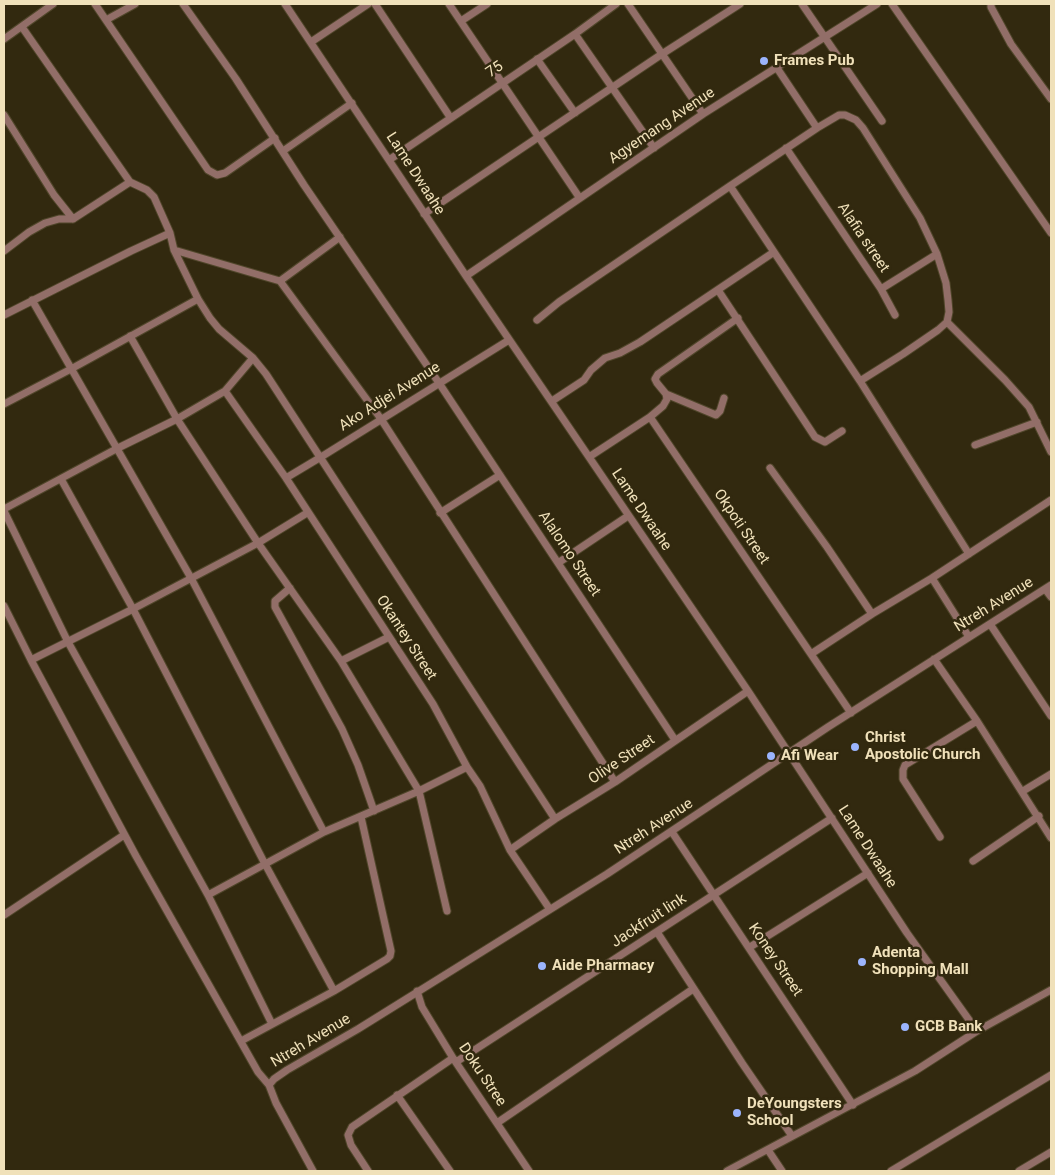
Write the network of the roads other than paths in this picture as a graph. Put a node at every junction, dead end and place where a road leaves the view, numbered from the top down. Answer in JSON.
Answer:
{"nodes":[{"id":1,"x":53,"y":4,"type":"edge"},
{"id":2,"x":96,"y":4,"type":"edge"},
{"id":3,"x":136,"y":4,"type":"edge"},
{"id":4,"x":183,"y":4,"type":"edge"},
{"id":5,"x":285,"y":4,"type":"edge"},
{"id":6,"x":368,"y":4,"type":"edge"},
{"id":7,"x":375,"y":4,"type":"edge"},
{"id":8,"x":449,"y":4,"type":"edge"},
{"id":9,"x":487,"y":4,"type":"edge"},
{"id":10,"x":616,"y":4,"type":"edge"},
{"id":11,"x":628,"y":4,"type":"edge"},
{"id":12,"x":740,"y":4,"type":"edge"},
{"id":13,"x":802,"y":4,"type":"edge"},
{"id":14,"x":877,"y":4,"type":"edge"},
{"id":15,"x":892,"y":4,"type":"edge"},
{"id":16,"x":991,"y":4,"type":"edge"},
{"id":17,"x":731,"y":6,"type":"edge"},
{"id":18,"x":106,"y":20,"type":"junction"},
{"id":19,"x":461,"y":21,"type":"junction"},
{"id":20,"x":22,"y":27,"type":"junction"},
{"id":21,"x":575,"y":34,"type":"junction"},
{"id":22,"x":825,"y":36,"type":"junction"},
{"id":23,"x":4,"y":39,"type":"edge"},
{"id":24,"x":312,"y":42,"type":"junction"},
{"id":25,"x":662,"y":54,"type":"junction"},
{"id":26,"x":537,"y":59,"type":"junction"},
{"id":27,"x":777,"y":68,"type":"junction"},
{"id":28,"x":502,"y":82,"type":"junction"},
{"id":29,"x":613,"y":88,"type":"junction"},
{"id":30,"x":1051,"y":99,"type":"edge"},
{"id":31,"x":352,"y":103,"type":"junction"},
{"id":32,"x":575,"y":113,"type":"junction"},
{"id":33,"x":703,"y":114,"type":"junction"},
{"id":34,"x":4,"y":115,"type":"edge"},
{"id":35,"x":450,"y":117,"type":"junction"},
{"id":36,"x":882,"y":122,"type":"dead end"},
{"id":37,"x":817,"y":128,"type":"junction"},
{"id":38,"x":538,"y":137,"type":"junction"},
{"id":39,"x":274,"y":138,"type":"junction"},
{"id":40,"x":654,"y":148,"type":"junction"},
{"id":41,"x":786,"y":148,"type":"junction"},
{"id":42,"x":283,"y":151,"type":"junction"},
{"id":43,"x":389,"y":160,"type":"junction"},
{"id":44,"x":130,"y":182,"type":"junction"},
{"id":45,"x":730,"y":186,"type":"junction"},
{"id":46,"x":579,"y":197,"type":"junction"},
{"id":47,"x":424,"y":214,"type":"junction"},
{"id":48,"x":72,"y":219,"type":"junction"},
{"id":49,"x":170,"y":233,"type":"junction"},
{"id":50,"x":1051,"y":233,"type":"edge"},
{"id":51,"x":340,"y":237,"type":"junction"},
{"id":52,"x":5,"y":248,"type":"edge"},
{"id":53,"x":174,"y":250,"type":"junction"},
{"id":54,"x":774,"y":252,"type":"junction"},
{"id":55,"x":937,"y":254,"type":"junction"},
{"id":56,"x":466,"y":276,"type":"junction"},
{"id":57,"x":280,"y":281,"type":"junction"},
{"id":58,"x":881,"y":289,"type":"junction"},
{"id":59,"x":718,"y":290,"type":"junction"},
{"id":60,"x":198,"y":299,"type":"junction"},
{"id":61,"x":32,"y":300,"type":"junction"},
{"id":62,"x":4,"y":315,"type":"edge"},
{"id":63,"x":896,"y":315,"type":"dead end"},
{"id":64,"x":738,"y":318,"type":"junction"},
{"id":65,"x":537,"y":320,"type":"dead end"},
{"id":66,"x":947,"y":322,"type":"junction"},
{"id":67,"x":130,"y":336,"type":"junction"},
{"id":68,"x":509,"y":340,"type":"junction"},
{"id":69,"x":253,"y":358,"type":"junction"},
{"id":70,"x":71,"y":370,"type":"junction"},
{"id":71,"x":860,"y":381,"type":"junction"},
{"id":72,"x":439,"y":383,"type":"junction"},
{"id":73,"x":225,"y":391,"type":"junction"},
{"id":74,"x":666,"y":394,"type":"junction"},
{"id":75,"x":724,"y":398,"type":"dead end"},
{"id":76,"x":552,"y":401,"type":"junction"},
{"id":77,"x":4,"y":404,"type":"edge"},
{"id":78,"x":650,"y":417,"type":"junction"},
{"id":79,"x":177,"y":419,"type":"junction"},
{"id":80,"x":380,"y":419,"type":"junction"},
{"id":81,"x":1038,"y":422,"type":"junction"},
{"id":82,"x":842,"y":430,"type":"dead end"},
{"id":83,"x":975,"y":444,"type":"dead end"},
{"id":84,"x":118,"y":448,"type":"junction"},
{"id":85,"x":1051,"y":452,"type":"edge"},
{"id":86,"x":321,"y":457,"type":"junction"},
{"id":87,"x":589,"y":457,"type":"junction"},
{"id":88,"x":770,"y":468,"type":"dead end"},
{"id":89,"x":500,"y":475,"type":"junction"},
{"id":90,"x":286,"y":478,"type":"junction"},
{"id":91,"x":61,"y":479,"type":"junction"},
{"id":92,"x":1051,"y":500,"type":"edge"},
{"id":93,"x":4,"y":510,"type":"edge"},
{"id":94,"x":308,"y":513,"type":"junction"},
{"id":95,"x":440,"y":513,"type":"junction"},
{"id":96,"x":628,"y":516,"type":"junction"},
{"id":97,"x":258,"y":543,"type":"junction"},
{"id":98,"x":969,"y":554,"type":"junction"},
{"id":99,"x":558,"y":564,"type":"junction"},
{"id":100,"x":191,"y":578,"type":"junction"},
{"id":101,"x":932,"y":578,"type":"junction"},
{"id":102,"x":1048,"y":587,"type":"edge"},
{"id":103,"x":290,"y":588,"type":"junction"},
{"id":104,"x":1051,"y":598,"type":"edge"},
{"id":105,"x":4,"y":606,"type":"edge"},
{"id":106,"x":133,"y":609,"type":"junction"},
{"id":107,"x":872,"y":614,"type":"junction"},
{"id":108,"x":990,"y":624,"type":"junction"},
{"id":109,"x":389,"y":637,"type":"junction"},
{"id":110,"x":970,"y":637,"type":"junction"},
{"id":111,"x":68,"y":642,"type":"junction"},
{"id":112,"x":811,"y":654,"type":"junction"},
{"id":113,"x":30,"y":660,"type":"junction"},
{"id":114,"x":934,"y":660,"type":"junction"},
{"id":115,"x":341,"y":661,"type":"junction"},
{"id":116,"x":748,"y":691,"type":"junction"},
{"id":117,"x":851,"y":713,"type":"junction"},
{"id":118,"x":1051,"y":716,"type":"edge"},
{"id":119,"x":977,"y":721,"type":"junction"},
{"id":120,"x":675,"y":740,"type":"junction"},
{"id":121,"x":789,"y":754,"type":"junction"},
{"id":122,"x":467,"y":767,"type":"junction"},
{"id":123,"x":1051,"y":774,"type":"edge"},
{"id":124,"x":615,"y":782,"type":"junction"},
{"id":125,"x":1023,"y":791,"type":"junction"},
{"id":126,"x":419,"y":792,"type":"junction"},
{"id":127,"x":374,"y":811,"type":"junction"},
{"id":128,"x":1039,"y":816,"type":"junction"},
{"id":129,"x":361,"y":817,"type":"junction"},
{"id":130,"x":832,"y":818,"type":"junction"},
{"id":131,"x":556,"y":819,"type":"junction"},
{"id":132,"x":324,"y":832,"type":"junction"},
{"id":133,"x":672,"y":832,"type":"junction"},
{"id":134,"x":124,"y":835,"type":"junction"},
{"id":135,"x":940,"y":837,"type":"dead end"},
{"id":136,"x":1051,"y":838,"type":"edge"},
{"id":137,"x":510,"y":850,"type":"junction"},
{"id":138,"x":973,"y":861,"type":"dead end"},
{"id":139,"x":265,"y":864,"type":"junction"},
{"id":140,"x":868,"y":873,"type":"junction"},
{"id":141,"x":715,"y":895,"type":"junction"},
{"id":142,"x":208,"y":896,"type":"junction"},
{"id":143,"x":550,"y":908,"type":"junction"},
{"id":144,"x":447,"y":911,"type":"dead end"},
{"id":145,"x":4,"y":915,"type":"edge"},
{"id":146,"x":657,"y":932,"type":"junction"},
{"id":147,"x":750,"y":947,"type":"junction"},
{"id":148,"x":693,"y":989,"type":"junction"},
{"id":149,"x":417,"y":990,"type":"junction"},
{"id":150,"x":1051,"y":990,"type":"edge"},
{"id":151,"x":334,"y":991,"type":"junction"},
{"id":152,"x":272,"y":1024,"type":"junction"},
{"id":153,"x":977,"y":1031,"type":"junction"},
{"id":154,"x":241,"y":1041,"type":"junction"},
{"id":155,"x":454,"y":1060,"type":"junction"},
{"id":156,"x":1051,"y":1075,"type":"edge"},
{"id":157,"x":269,"y":1085,"type":"junction"},
{"id":158,"x":397,"y":1095,"type":"junction"},
{"id":159,"x":854,"y":1105,"type":"junction"},
{"id":160,"x":497,"y":1123,"type":"junction"},
{"id":161,"x":792,"y":1136,"type":"junction"},
{"id":162,"x":768,"y":1150,"type":"junction"},
{"id":163,"x":1051,"y":1152,"type":"edge"},
{"id":164,"x":313,"y":1171,"type":"edge"},
{"id":165,"x":368,"y":1171,"type":"edge"},
{"id":166,"x":450,"y":1171,"type":"edge"},
{"id":167,"x":529,"y":1171,"type":"edge"},
{"id":168,"x":727,"y":1171,"type":"edge"},
{"id":169,"x":782,"y":1171,"type":"edge"},
{"id":170,"x":891,"y":1171,"type":"edge"},
{"id":171,"x":1019,"y":1171,"type":"edge"}],
"edges":[{"from":1,"to":20,"type":"street"},
{"from":2,"to":18,"type":"street"},
{"from":3,"to":18,"type":"street"},
{"from":4,"to":39,"type":"street","name":"Alalomo Street"},
{"from":5,"to":24,"type":"street","name":"Lame Dwaahe"},
{"from":6,"to":24,"type":"street"},
{"from":7,"to":35,"type":"street"},
{"from":8,"to":19,"type":"street"},
{"from":9,"to":19,"type":"street"},
{"from":10,"to":21,"type":"street","name":"75"},
{"from":11,"to":25,"type":"street"},
{"from":12,"to":17,"type":"street"},
{"from":13,"to":22,"type":"street"},
{"from":14,"to":22,"type":"street","name":"Agyemang Avenue"},
{"from":15,"to":50,"type":"street"},
{"from":16,"to":30,"type":"street"},
{"from":17,"to":25,"type":"street"},
{"from":18,"to":39,"type":"street"},
{"from":19,"to":28,"type":"street"},
{"from":20,"to":23,"type":"street"},
{"from":20,"to":44,"type":"street"},
{"from":21,"to":26,"type":"street","name":"75"},
{"from":21,"to":29,"type":"street"},
{"from":22,"to":27,"type":"street","name":"Agyemang Avenue"},
{"from":22,"to":36,"type":"street"},
{"from":24,"to":31,"type":"street","name":"Lame Dwaahe"},
{"from":25,"to":29,"type":"street"},
{"from":25,"to":33,"type":"street"},
{"from":26,"to":28,"type":"street","name":"75"},
{"from":26,"to":32,"type":"street"},
{"from":27,"to":33,"type":"street","name":"Agyemang Avenue"},
{"from":27,"to":37,"type":"street"},
{"from":28,"to":35,"type":"street","name":"75"},
{"from":28,"to":38,"type":"street"},
{"from":29,"to":32,"type":"street"},
{"from":29,"to":40,"type":"street"},
{"from":31,"to":42,"type":"street"},
{"from":31,"to":43,"type":"street","name":"Lame Dwaahe"},
{"from":32,"to":38,"type":"street"},
{"from":33,"to":40,"type":"street","name":"Agyemang Avenue"},
{"from":34,"to":48,"type":"street"},
{"from":35,"to":43,"type":"street","name":"75"},
{"from":37,"to":41,"type":"street"},
{"from":37,"to":55,"type":"street"},
{"from":38,"to":46,"type":"street"},
{"from":38,"to":47,"type":"street"},
{"from":39,"to":42,"type":"street","name":"Alalomo Street"},
{"from":40,"to":46,"type":"street","name":"Agyemang Avenue"},
{"from":41,"to":45,"type":"street"},
{"from":41,"to":58,"type":"street","name":"Alafia street"},
{"from":42,"to":51,"type":"street","name":"Alalomo Street"},
{"from":43,"to":47,"type":"street","name":"Lame Dwaahe"},
{"from":44,"to":48,"type":"street"},
{"from":44,"to":49,"type":"street"},
{"from":45,"to":54,"type":"street"},
{"from":45,"to":65,"type":"street"},
{"from":46,"to":56,"type":"street","name":"Agyemang Avenue"},
{"from":47,"to":56,"type":"street","name":"Lame Dwaahe"},
{"from":48,"to":52,"type":"street"},
{"from":49,"to":53,"type":"street"},
{"from":49,"to":61,"type":"street"},
{"from":51,"to":57,"type":"street"},
{"from":51,"to":72,"type":"street","name":"Alalomo Street"},
{"from":53,"to":57,"type":"street"},
{"from":53,"to":60,"type":"street"},
{"from":54,"to":59,"type":"street"},
{"from":54,"to":71,"type":"street"},
{"from":55,"to":58,"type":"street","name":"Alafia street"},
{"from":55,"to":66,"type":"street"},
{"from":56,"to":68,"type":"street","name":"Lame Dwaahe"},
{"from":57,"to":80,"type":"street"},
{"from":58,"to":63,"type":"street"},
{"from":59,"to":64,"type":"street"},
{"from":59,"to":76,"type":"street"},
{"from":60,"to":67,"type":"street"},
{"from":60,"to":69,"type":"street"},
{"from":61,"to":62,"type":"street"},
{"from":61,"to":70,"type":"street"},
{"from":64,"to":74,"type":"street"},
{"from":64,"to":82,"type":"street"},
{"from":66,"to":71,"type":"street"},
{"from":66,"to":81,"type":"street"},
{"from":67,"to":70,"type":"street"},
{"from":67,"to":79,"type":"street"},
{"from":68,"to":72,"type":"street","name":"Ako Adjei Avenue"},
{"from":68,"to":76,"type":"street","name":"Lame Dwaahe"},
{"from":69,"to":73,"type":"street"},
{"from":69,"to":86,"type":"street"},
{"from":70,"to":77,"type":"street"},
{"from":70,"to":84,"type":"street"},
{"from":71,"to":98,"type":"street"},
{"from":72,"to":80,"type":"street","name":"Ako Adjei Avenue"},
{"from":72,"to":89,"type":"street","name":"Alalomo Street"},
{"from":73,"to":79,"type":"street"},
{"from":73,"to":90,"type":"street","name":"Okantey Street"},
{"from":74,"to":75,"type":"street"},
{"from":74,"to":78,"type":"street"},
{"from":76,"to":87,"type":"street","name":"Lame Dwaahe"},
{"from":78,"to":87,"type":"street"},
{"from":78,"to":112,"type":"street","name":"Okpoti Street"},
{"from":79,"to":84,"type":"street"},
{"from":79,"to":97,"type":"street"},
{"from":80,"to":86,"type":"street","name":"Ako Adjei Avenue"},
{"from":80,"to":95,"type":"street"},
{"from":81,"to":83,"type":"street"},
{"from":81,"to":85,"type":"street"},
{"from":84,"to":91,"type":"street"},
{"from":84,"to":100,"type":"street"},
{"from":86,"to":90,"type":"street","name":"Ako Adjei Avenue"},
{"from":86,"to":131,"type":"street"},
{"from":87,"to":96,"type":"street","name":"Lame Dwaahe"},
{"from":88,"to":107,"type":"street"},
{"from":89,"to":95,"type":"street"},
{"from":89,"to":99,"type":"street","name":"Alalomo Street"},
{"from":90,"to":94,"type":"street","name":"Okantey Street"},
{"from":91,"to":93,"type":"street"},
{"from":91,"to":106,"type":"street"},
{"from":92,"to":98,"type":"street"},
{"from":93,"to":111,"type":"street"},
{"from":94,"to":97,"type":"street"},
{"from":94,"to":109,"type":"street","name":"Okantey Street"},
{"from":95,"to":124,"type":"street"},
{"from":96,"to":99,"type":"street"},
{"from":96,"to":116,"type":"street","name":"Lame Dwaahe"},
{"from":97,"to":100,"type":"street"},
{"from":97,"to":103,"type":"street"},
{"from":98,"to":101,"type":"street"},
{"from":99,"to":120,"type":"street","name":"Alalomo Street"},
{"from":100,"to":106,"type":"street"},
{"from":100,"to":132,"type":"street"},
{"from":101,"to":107,"type":"street"},
{"from":101,"to":110,"type":"street"},
{"from":102,"to":104,"type":"street"},
{"from":102,"to":108,"type":"street","name":"Ntreh Avenue"},
{"from":103,"to":115,"type":"street"},
{"from":103,"to":127,"type":"street"},
{"from":105,"to":113,"type":"street"},
{"from":106,"to":111,"type":"street"},
{"from":106,"to":139,"type":"street"},
{"from":107,"to":112,"type":"street"},
{"from":108,"to":110,"type":"street","name":"Ntreh Avenue"},
{"from":108,"to":118,"type":"street"},
{"from":109,"to":115,"type":"street"},
{"from":109,"to":122,"type":"street","name":"Okantey Street"},
{"from":110,"to":114,"type":"street","name":"Ntreh Avenue"},
{"from":111,"to":113,"type":"street"},
{"from":111,"to":142,"type":"street"},
{"from":112,"to":117,"type":"street","name":"Okpoti Street"},
{"from":113,"to":134,"type":"street"},
{"from":114,"to":117,"type":"street","name":"Ntreh Avenue"},
{"from":114,"to":119,"type":"street"},
{"from":115,"to":126,"type":"street"},
{"from":116,"to":120,"type":"street","name":"Olive Street"},
{"from":116,"to":121,"type":"street","name":"Lame Dwaahe"},
{"from":117,"to":121,"type":"street","name":"Ntreh Avenue"},
{"from":119,"to":125,"type":"street"},
{"from":119,"to":135,"type":"street"},
{"from":120,"to":124,"type":"street","name":"Olive Street"},
{"from":121,"to":130,"type":"street","name":"Lame Dwaahe"},
{"from":121,"to":133,"type":"street","name":"Ntreh Avenue"},
{"from":122,"to":126,"type":"street"},
{"from":122,"to":137,"type":"street","name":"Okantey Street"},
{"from":123,"to":125,"type":"street"},
{"from":124,"to":131,"type":"street","name":"Olive Street"},
{"from":125,"to":128,"type":"street"},
{"from":126,"to":127,"type":"street"},
{"from":126,"to":144,"type":"street"},
{"from":127,"to":129,"type":"street"},
{"from":128,"to":136,"type":"street"},
{"from":128,"to":138,"type":"street"},
{"from":129,"to":132,"type":"street"},
{"from":129,"to":151,"type":"street"},
{"from":130,"to":140,"type":"street","name":"Lame Dwaahe"},
{"from":130,"to":141,"type":"street","name":"Jackfruit link"},
{"from":131,"to":137,"type":"street","name":"Olive Street"},
{"from":132,"to":139,"type":"street"},
{"from":133,"to":141,"type":"street","name":"Koney Street"},
{"from":133,"to":143,"type":"street","name":"Ntreh Avenue"},
{"from":134,"to":145,"type":"street"},
{"from":134,"to":154,"type":"street"},
{"from":137,"to":143,"type":"street","name":"Okantey Street"},
{"from":139,"to":142,"type":"street"},
{"from":139,"to":151,"type":"street"},
{"from":140,"to":147,"type":"street"},
{"from":140,"to":153,"type":"street","name":"Lame Dwaahe"},
{"from":141,"to":146,"type":"street","name":"Jackfruit link"},
{"from":141,"to":147,"type":"street","name":"Koney Street"},
{"from":142,"to":152,"type":"street"},
{"from":143,"to":149,"type":"street","name":"Ntreh Avenue"},
{"from":146,"to":148,"type":"street"},
{"from":146,"to":155,"type":"street","name":"Jackfruit link"},
{"from":147,"to":159,"type":"street","name":"Koney Street"},
{"from":148,"to":160,"type":"street"},
{"from":148,"to":161,"type":"street"},
{"from":149,"to":155,"type":"street","name":"Doku Stree"},
{"from":149,"to":157,"type":"street","name":"Ntreh Avenue"},
{"from":150,"to":153,"type":"street"},
{"from":151,"to":152,"type":"street"},
{"from":152,"to":154,"type":"street"},
{"from":153,"to":159,"type":"street"},
{"from":154,"to":157,"type":"street"},
{"from":155,"to":158,"type":"street","name":"Jackfruit link"},
{"from":155,"to":160,"type":"street","name":"Doku Stree"},
{"from":156,"to":170,"type":"street"},
{"from":157,"to":164,"type":"street"},
{"from":158,"to":165,"type":"street","name":"Jackfruit link"},
{"from":158,"to":166,"type":"street"},
{"from":159,"to":161,"type":"street"},
{"from":160,"to":167,"type":"street","name":"Doku Stree"},
{"from":161,"to":162,"type":"street"},
{"from":162,"to":168,"type":"street"},
{"from":162,"to":169,"type":"street"},
{"from":163,"to":171,"type":"street"}]}
